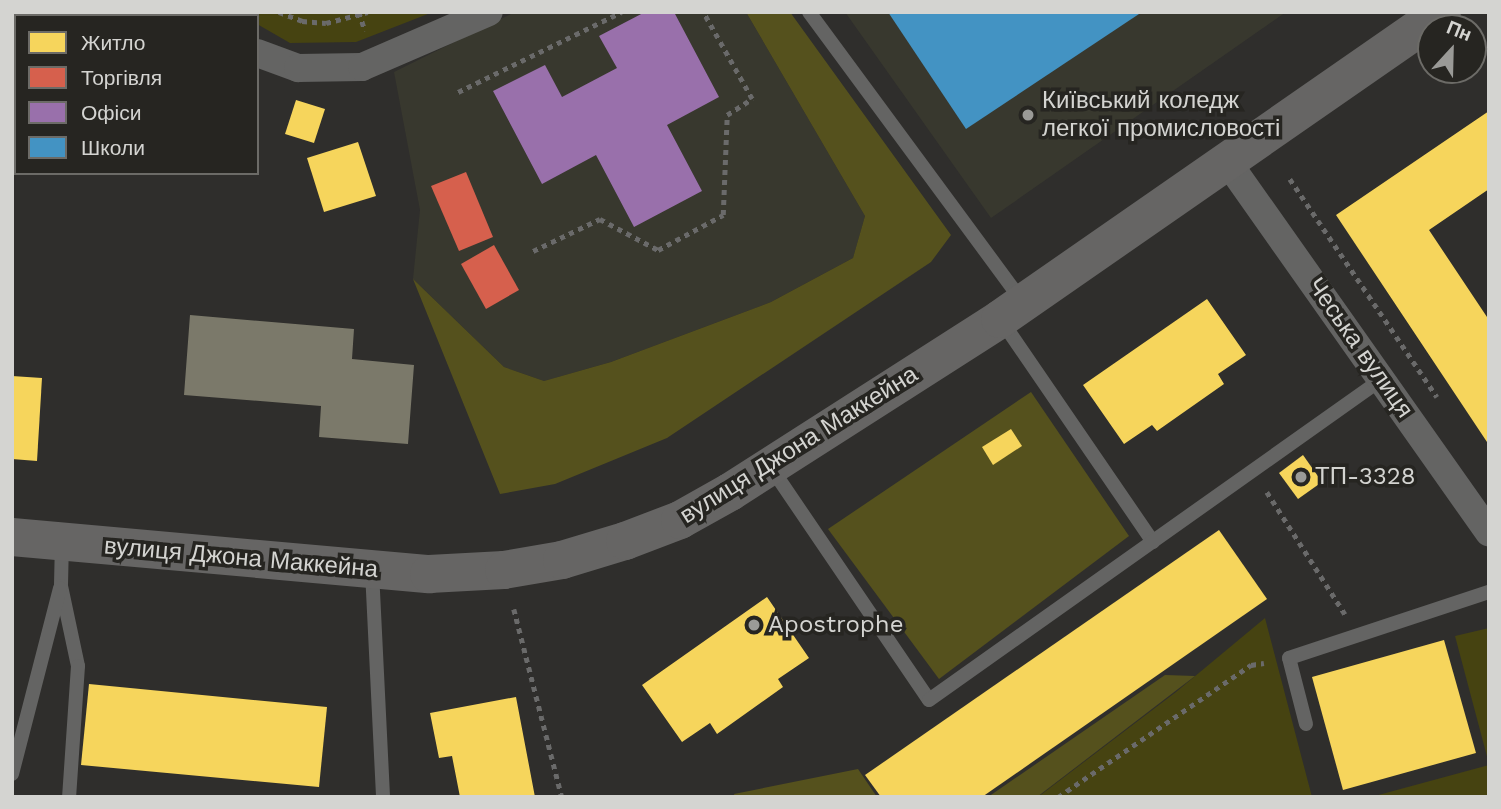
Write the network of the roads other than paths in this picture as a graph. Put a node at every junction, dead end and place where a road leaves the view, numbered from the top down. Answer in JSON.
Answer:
{"nodes":[{"id":1,"x":489,"y":12,"type":"edge"},
{"id":2,"x":810,"y":12,"type":"edge"},
{"id":3,"x":1441,"y":12,"type":"edge"},
{"id":4,"x":259,"y":54,"type":"edge"},
{"id":5,"x":1229,"y":164,"type":"junction"},
{"id":6,"x":1012,"y":311,"type":"junction"},
{"id":7,"x":1382,"y":379,"type":"junction"},
{"id":8,"x":771,"y":467,"type":"junction"},
{"id":9,"x":1489,"y":532,"type":"edge"},
{"id":10,"x":12,"y":537,"type":"edge"},
{"id":11,"x":62,"y":541,"type":"junction"},
{"id":12,"x":1153,"y":542,"type":"junction"},
{"id":13,"x":372,"y":570,"type":"junction"},
{"id":14,"x":61,"y":586,"type":"junction"},
{"id":15,"x":1489,"y":592,"type":"edge"},
{"id":16,"x":1306,"y":724,"type":"dead end"},
{"id":17,"x":12,"y":774,"type":"edge"},
{"id":18,"x":69,"y":797,"type":"edge"},
{"id":19,"x":383,"y":797,"type":"edge"}],
"edges":[{"from":1,"to":4,"type":"street"},
{"from":2,"to":6,"type":"lane"},
{"from":3,"to":5,"type":"street","name":"вулиця Джона Маккейна"},
{"from":5,"to":6,"type":"street","name":"вулиця Джона Маккейна"},
{"from":5,"to":7,"type":"street","name":"Чеська вулиця"},
{"from":6,"to":8,"type":"street","name":"вулиця Джона Маккейна"},
{"from":6,"to":12,"type":"lane"},
{"from":7,"to":9,"type":"street","name":"Чеська вулиця"},
{"from":7,"to":12,"type":"lane"},
{"from":8,"to":12,"type":"lane"},
{"from":8,"to":13,"type":"street","name":"вулиця Джона Маккейна"},
{"from":10,"to":11,"type":"street","name":"вулиця Джона Маккейна"},
{"from":11,"to":13,"type":"street","name":"вулиця Джона Маккейна"},
{"from":11,"to":14,"type":"lane"},
{"from":13,"to":19,"type":"lane"},
{"from":14,"to":17,"type":"lane"},
{"from":14,"to":18,"type":"lane"},
{"from":15,"to":16,"type":"lane"}]}
